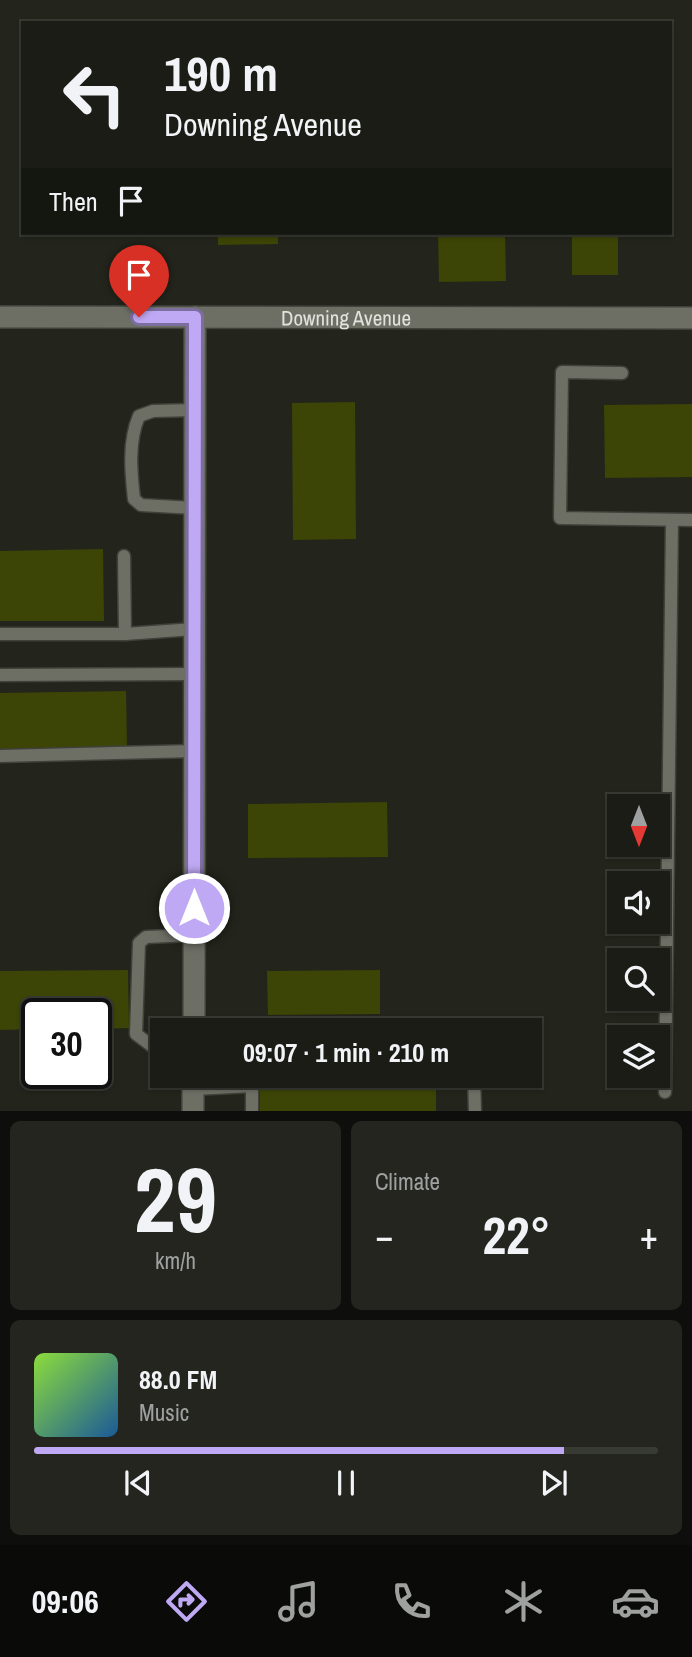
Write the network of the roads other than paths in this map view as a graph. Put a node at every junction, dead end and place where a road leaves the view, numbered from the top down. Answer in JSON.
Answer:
{"nodes":[{"id":1,"x":0,"y":317,"type":"edge"},
{"id":2,"x":195,"y":317,"type":"junction"},
{"id":3,"x":692,"y":318,"type":"edge"},
{"id":4,"x":622,"y":373,"type":"dead end"},
{"id":5,"x":194,"y":410,"type":"junction"},
{"id":6,"x":194,"y":508,"type":"junction"},
{"id":7,"x":672,"y":520,"type":"junction"},
{"id":8,"x":692,"y":520,"type":"edge"},
{"id":9,"x":124,"y":556,"type":"dead end"},
{"id":10,"x":194,"y":629,"type":"junction"},
{"id":11,"x":0,"y":634,"type":"edge"},
{"id":12,"x":125,"y":634,"type":"junction"},
{"id":13,"x":194,"y":674,"type":"junction"},
{"id":14,"x":0,"y":675,"type":"edge"},
{"id":15,"x":194,"y":751,"type":"junction"},
{"id":16,"x":0,"y":757,"type":"edge"},
{"id":17,"x":194,"y":935,"type":"junction"},
{"id":18,"x":194,"y":1018,"type":"edge"},
{"id":19,"x":150,"y":1044,"type":"edge"},
{"id":20,"x":193,"y":1088,"type":"edge"},
{"id":21,"x":252,"y":1088,"type":"edge"},
{"id":22,"x":474,"y":1088,"type":"edge"},
{"id":23,"x":665,"y":1092,"type":"dead end"},
{"id":24,"x":194,"y":1111,"type":"edge"},
{"id":25,"x":252,"y":1111,"type":"edge"},
{"id":26,"x":475,"y":1111,"type":"edge"}],
"edges":[{"from":1,"to":2,"type":"street","name":"Downing Avenue"},
{"from":2,"to":3,"type":"street","name":"Downing Avenue"},
{"from":2,"to":5,"type":"street"},
{"from":4,"to":7,"type":"lane"},
{"from":5,"to":6,"type":"street"},
{"from":5,"to":6,"type":"lane"},
{"from":6,"to":10,"type":"street"},
{"from":7,"to":8,"type":"lane"},
{"from":7,"to":23,"type":"lane"},
{"from":9,"to":12,"type":"lane"},
{"from":10,"to":12,"type":"lane"},
{"from":10,"to":13,"type":"street"},
{"from":11,"to":12,"type":"lane"},
{"from":13,"to":14,"type":"lane"},
{"from":13,"to":15,"type":"street"},
{"from":15,"to":16,"type":"lane"},
{"from":15,"to":17,"type":"street"},
{"from":17,"to":18,"type":"street"},
{"from":17,"to":19,"type":"lane"},
{"from":20,"to":24,"type":"street"},
{"from":21,"to":25,"type":"lane"},
{"from":22,"to":26,"type":"lane"}]}
